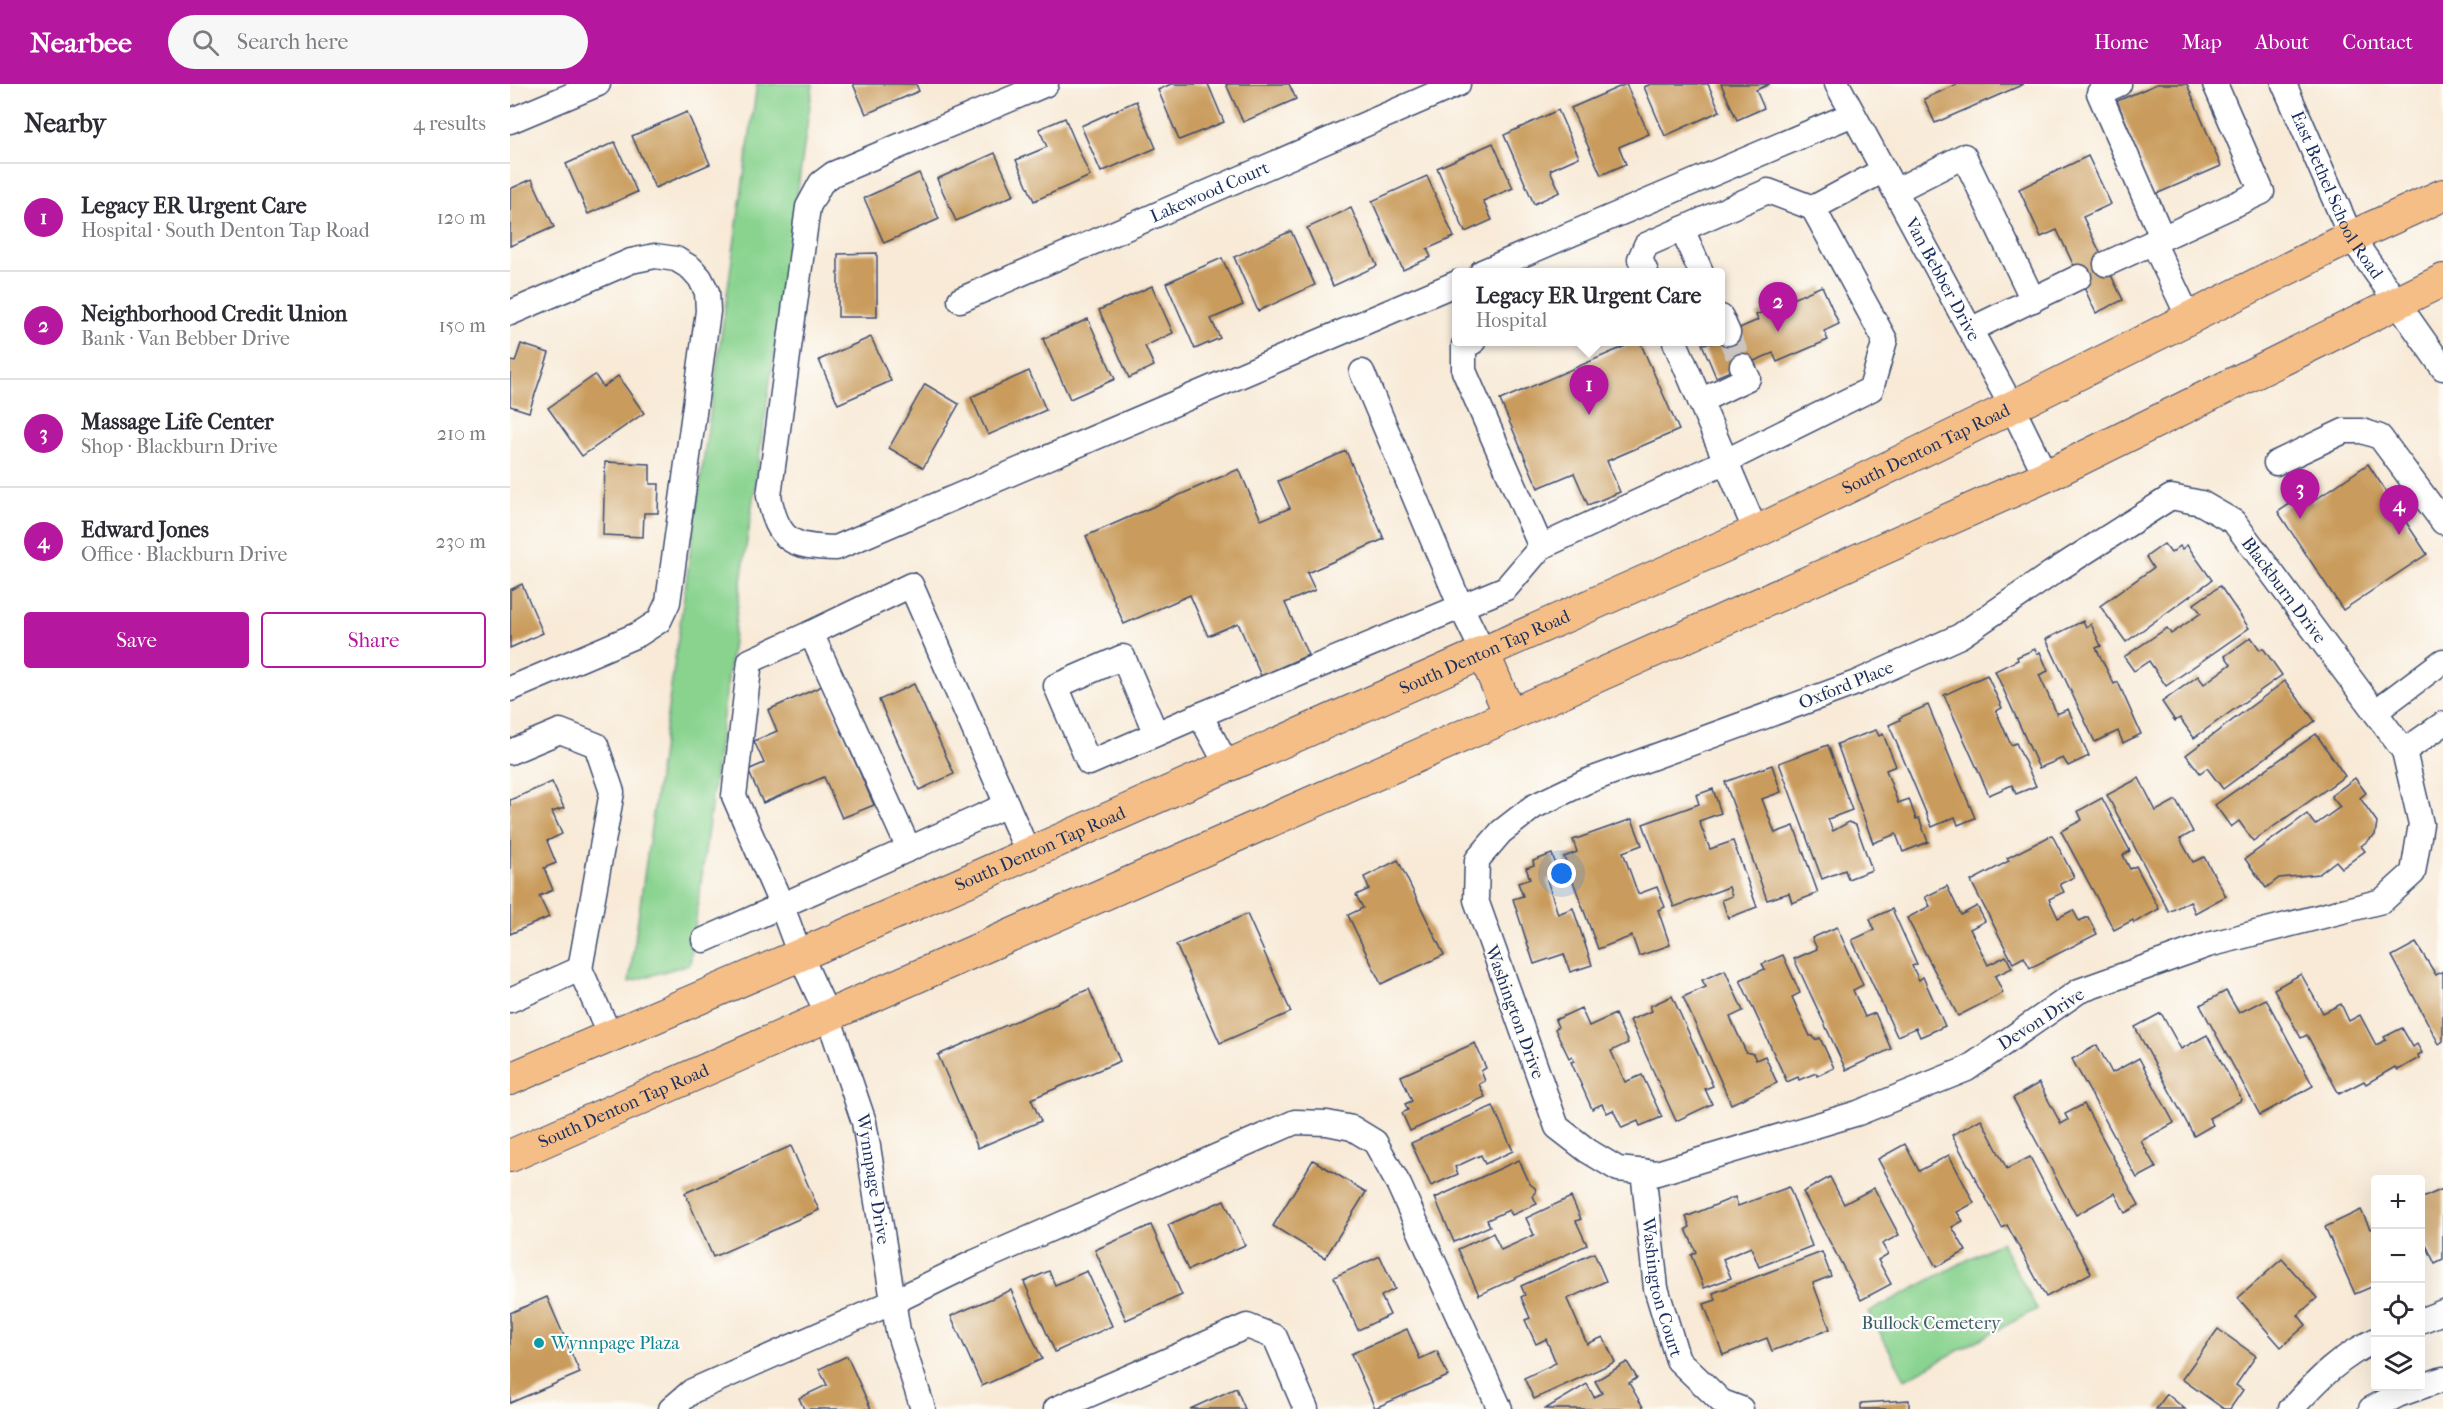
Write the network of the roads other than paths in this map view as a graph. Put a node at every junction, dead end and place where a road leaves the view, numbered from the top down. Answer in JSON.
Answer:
{"nodes":[{"id":1,"x":598,"y":84,"type":"edge"},
{"id":2,"x":1046,"y":84,"type":"edge"},
{"id":3,"x":1458,"y":84,"type":"edge"},
{"id":4,"x":1837,"y":84,"type":"edge"},
{"id":5,"x":2119,"y":84,"type":"edge"},
{"id":6,"x":2215,"y":84,"type":"edge"},
{"id":7,"x":2284,"y":84,"type":"edge"},
{"id":8,"x":1853,"y":114,"type":"junction"},
{"id":9,"x":510,"y":121,"type":"edge"},
{"id":10,"x":1889,"y":180,"type":"junction"},
{"id":11,"x":2443,"y":195,"type":"edge"},
{"id":12,"x":1813,"y":208,"type":"junction"},
{"id":13,"x":1682,"y":229,"type":"junction"},
{"id":14,"x":2351,"y":237,"type":"junction"},
{"id":15,"x":2158,"y":240,"type":"junction"},
{"id":16,"x":2106,"y":264,"type":"dead end"},
{"id":17,"x":1494,"y":268,"type":"edge"},
{"id":18,"x":1640,"y":268,"type":"edge"},
{"id":19,"x":1699,"y":268,"type":"edge"},
{"id":20,"x":2079,"y":277,"type":"dead end"},
{"id":21,"x":2443,"y":280,"type":"edge"},
{"id":22,"x":1452,"y":285,"type":"edge"},
{"id":23,"x":960,"y":300,"type":"dead end"},
{"id":24,"x":2033,"y":300,"type":"junction"},
{"id":25,"x":2396,"y":303,"type":"junction"},
{"id":26,"x":510,"y":313,"type":"edge"},
{"id":27,"x":2189,"y":318,"type":"junction"},
{"id":28,"x":1970,"y":330,"type":"junction"},
{"id":29,"x":1464,"y":346,"type":"edge"},
{"id":30,"x":1677,"y":346,"type":"edge"},
{"id":31,"x":1742,"y":366,"type":"dead end"},
{"id":32,"x":2443,"y":368,"type":"edge"},
{"id":33,"x":1362,"y":372,"type":"dead end"},
{"id":34,"x":1700,"y":401,"type":"junction"},
{"id":35,"x":2012,"y":407,"type":"junction"},
{"id":36,"x":1725,"y":461,"type":"junction"},
{"id":37,"x":2276,"y":463,"type":"dead end"},
{"id":38,"x":2046,"y":476,"type":"junction"},
{"id":39,"x":2171,"y":497,"type":"joint"},
{"id":40,"x":2443,"y":522,"type":"edge"},
{"id":41,"x":1756,"y":532,"type":"junction"},
{"id":42,"x":1541,"y":547,"type":"junction"},
{"id":43,"x":1461,"y":608,"type":"junction"},
{"id":44,"x":811,"y":633,"type":"junction"},
{"id":45,"x":1483,"y":652,"type":"junction"},
{"id":46,"x":2443,"y":661,"type":"edge"},
{"id":47,"x":510,"y":689,"type":"edge"},
{"id":48,"x":2375,"y":712,"type":"junction"},
{"id":49,"x":1200,"y":715,"type":"junction"},
{"id":50,"x":1510,"y":715,"type":"junction"},
{"id":51,"x":2443,"y":724,"type":"edge"},
{"id":52,"x":1156,"y":734,"type":"junction"},
{"id":53,"x":2404,"y":751,"type":"junction"},
{"id":54,"x":510,"y":752,"type":"edge"},
{"id":55,"x":1227,"y":765,"type":"junction"},
{"id":56,"x":1007,"y":805,"type":"junction"},
{"id":57,"x":2421,"y":824,"type":"joint"},
{"id":58,"x":1501,"y":832,"type":"joint"},
{"id":59,"x":909,"y":849,"type":"junction"},
{"id":60,"x":1028,"y":853,"type":"junction"},
{"id":61,"x":781,"y":904,"type":"junction"},
{"id":62,"x":704,"y":940,"type":"dead end"},
{"id":63,"x":800,"y":955,"type":"junction"},
{"id":64,"x":580,"y":969,"type":"junction"},
{"id":65,"x":510,"y":1000,"type":"edge"},
{"id":66,"x":828,"y":1016,"type":"junction"},
{"id":67,"x":610,"y":1036,"type":"junction"},
{"id":68,"x":510,"y":1079,"type":"edge"},
{"id":69,"x":510,"y":1156,"type":"edge"},
{"id":70,"x":1618,"y":1169,"type":"joint"},
{"id":71,"x":1643,"y":1171,"type":"junction"},
{"id":72,"x":893,"y":1302,"type":"junction"},
{"id":73,"x":2443,"y":1312,"type":"edge"},
{"id":74,"x":2425,"y":1319,"type":"edge"},
{"id":75,"x":2371,"y":1342,"type":"edge"},
{"id":76,"x":2443,"y":1379,"type":"edge"},
{"id":77,"x":1106,"y":1399,"type":"edge"},
{"id":78,"x":671,"y":1409,"type":"edge"},
{"id":79,"x":923,"y":1409,"type":"edge"},
{"id":80,"x":1056,"y":1409,"type":"edge"},
{"id":81,"x":1306,"y":1409,"type":"edge"},
{"id":82,"x":1500,"y":1409,"type":"edge"},
{"id":83,"x":1741,"y":1409,"type":"edge"},
{"id":84,"x":2292,"y":1409,"type":"edge"},
{"id":85,"x":2371,"y":1409,"type":"edge"}],
"edges":[{"from":1,"to":9,"type":"street"},
{"from":2,"to":22,"type":"street"},
{"from":3,"to":23,"type":"street","name":"Lakewood Court"},
{"from":4,"to":8,"type":"street","name":"Van Bebber Drive"},
{"from":5,"to":15,"type":"street"},
{"from":6,"to":15,"type":"street"},
{"from":7,"to":14,"type":"street","name":"East Bethel School Road"},
{"from":8,"to":10,"type":"street","name":"Van Bebber Drive"},
{"from":8,"to":17,"type":"street"},
{"from":10,"to":12,"type":"street"},
{"from":10,"to":24,"type":"street"},
{"from":10,"to":28,"type":"street","name":"Van Bebber Drive"},
{"from":11,"to":14,"type":"main road","name":"South Denton Tap Road"},
{"from":12,"to":13,"type":"street"},
{"from":12,"to":36,"type":"street"},
{"from":13,"to":18,"type":"street"},
{"from":13,"to":19,"type":"street"},
{"from":14,"to":25,"type":"street","name":"East Bethel School Road"},
{"from":14,"to":27,"type":"main road","name":"South Denton Tap Road"},
{"from":15,"to":16,"type":"street"},
{"from":15,"to":27,"type":"street"},
{"from":20,"to":24,"type":"street"},
{"from":21,"to":25,"type":"main road","name":"South Denton Tap Road"},
{"from":24,"to":28,"type":"street"},
{"from":25,"to":32,"type":"street","name":"East Bethel School Road"},
{"from":25,"to":38,"type":"main road","name":"South Denton Tap Road"},
{"from":26,"to":47,"type":"street"},
{"from":27,"to":35,"type":"main road","name":"South Denton Tap Road"},
{"from":28,"to":35,"type":"street","name":"Van Bebber Drive"},
{"from":29,"to":42,"type":"street"},
{"from":30,"to":34,"type":"street"},
{"from":31,"to":34,"type":"street"},
{"from":33,"to":43,"type":"street"},
{"from":34,"to":36,"type":"street"},
{"from":35,"to":38,"type":"street","name":"Van Bebber Drive"},
{"from":35,"to":41,"type":"main road","name":"South Denton Tap Road"},
{"from":36,"to":41,"type":"street"},
{"from":36,"to":42,"type":"street"},
{"from":37,"to":40,"type":"street"},
{"from":38,"to":50,"type":"main road","name":"South Denton Tap Road"},
{"from":39,"to":48,"type":"street","name":"Blackburn Drive"},
{"from":39,"to":58,"type":"street","name":"Oxford Place"},
{"from":41,"to":45,"type":"main road","name":"South Denton Tap Road"},
{"from":42,"to":43,"type":"street"},
{"from":43,"to":45,"type":"street"},
{"from":43,"to":49,"type":"street"},
{"from":44,"to":56,"type":"street"},
{"from":44,"to":59,"type":"street"},
{"from":44,"to":61,"type":"street","name":"Wynnpage Drive"},
{"from":45,"to":50,"type":"main road"},
{"from":45,"to":55,"type":"main road","name":"South Denton Tap Road"},
{"from":46,"to":48,"type":"street"},
{"from":48,"to":53,"type":"street","name":"Blackburn Drive"},
{"from":49,"to":52,"type":"street"},
{"from":49,"to":55,"type":"street"},
{"from":50,"to":66,"type":"main road","name":"South Denton Tap Road"},
{"from":51,"to":53,"type":"street"},
{"from":52,"to":52,"type":"street"},
{"from":53,"to":57,"type":"street","name":"Blackburn Drive"},
{"from":54,"to":64,"type":"street"},
{"from":55,"to":60,"type":"main road","name":"South Denton Tap Road"},
{"from":56,"to":59,"type":"street"},
{"from":56,"to":60,"type":"street"},
{"from":57,"to":71,"type":"street","name":"Devon Drive"},
{"from":58,"to":70,"type":"street","name":"Washington Drive"},
{"from":59,"to":61,"type":"street"},
{"from":60,"to":63,"type":"main road","name":"South Denton Tap Road"},
{"from":61,"to":62,"type":"street"},
{"from":61,"to":63,"type":"street","name":"Wynnpage Drive"},
{"from":63,"to":66,"type":"street","name":"Wynnpage Drive"},
{"from":63,"to":67,"type":"main road","name":"South Denton Tap Road"},
{"from":64,"to":65,"type":"street"},
{"from":64,"to":67,"type":"street"},
{"from":66,"to":69,"type":"main road","name":"South Denton Tap Road"},
{"from":66,"to":72,"type":"street","name":"Wynnpage Drive"},
{"from":67,"to":68,"type":"main road","name":"South Denton Tap Road"},
{"from":70,"to":71,"type":"street","name":"Devon Drive"},
{"from":71,"to":83,"type":"street","name":"Washington Court"},
{"from":72,"to":78,"type":"street"},
{"from":72,"to":79,"type":"street","name":"Wynnpage Drive"},
{"from":72,"to":82,"type":"street"},
{"from":73,"to":74,"type":"street"},
{"from":75,"to":84,"type":"street"},
{"from":76,"to":85,"type":"street"},
{"from":77,"to":80,"type":"street"},
{"from":77,"to":81,"type":"street"}]}
